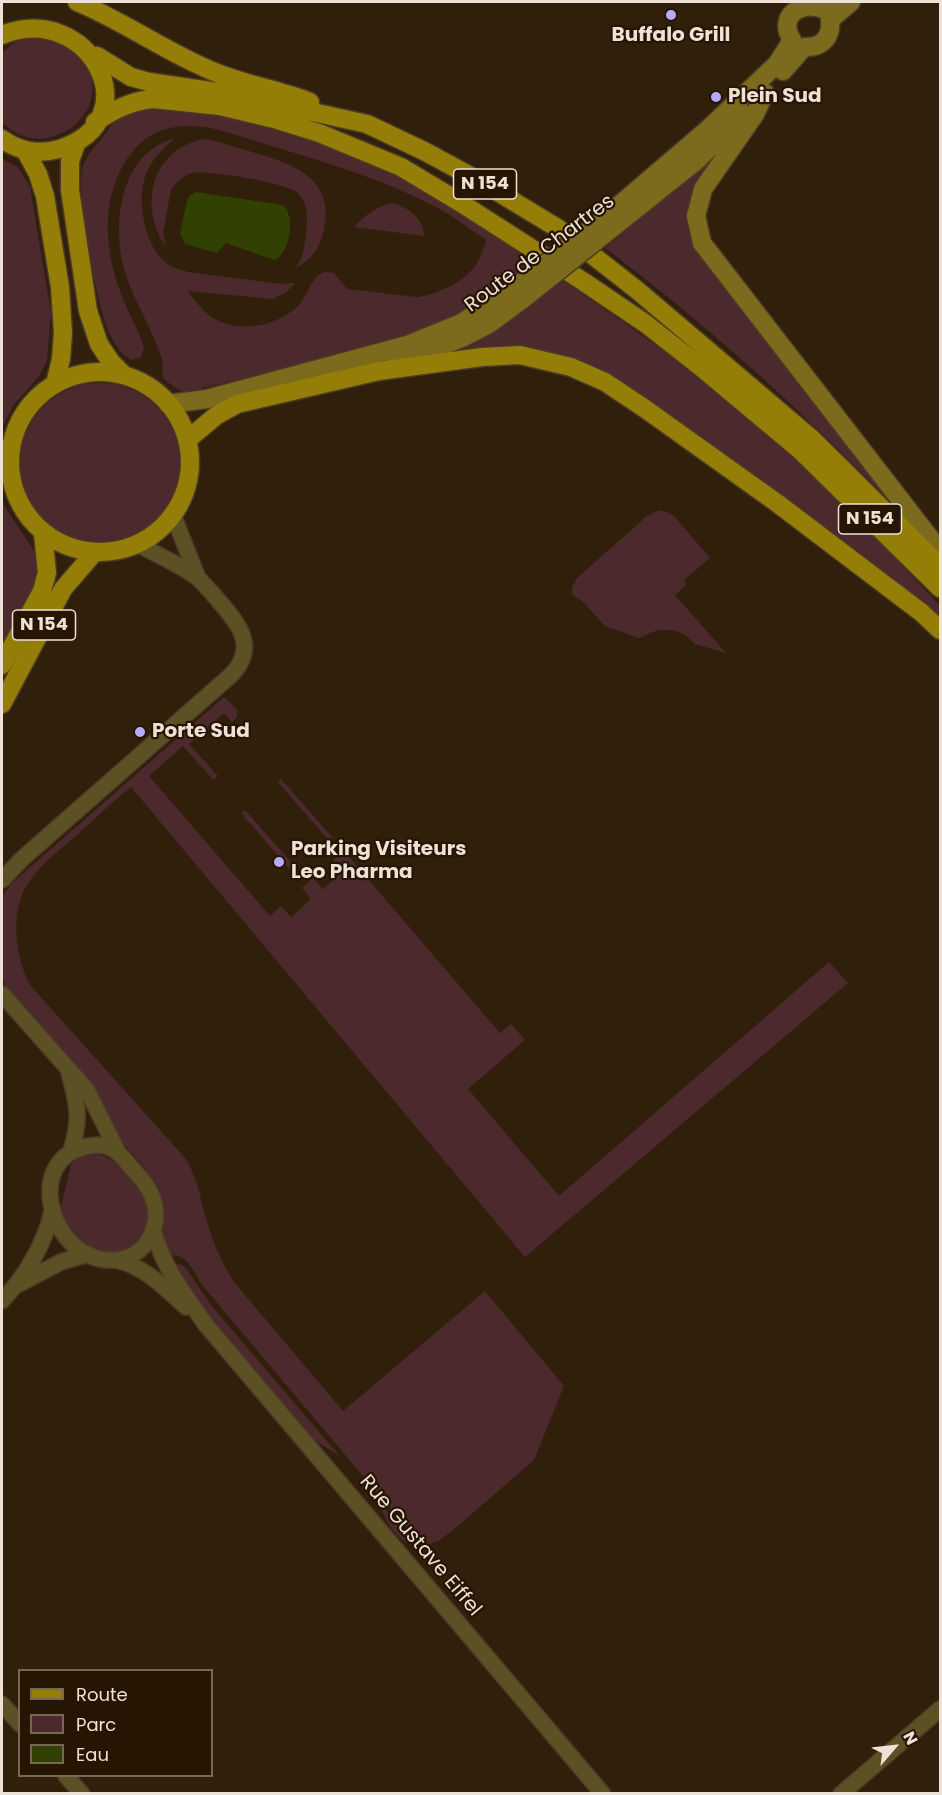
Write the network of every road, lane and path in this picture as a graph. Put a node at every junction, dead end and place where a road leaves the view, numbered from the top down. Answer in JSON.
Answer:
{"nodes":[{"id":1,"x":77,"y":2,"type":"edge"},
{"id":2,"x":851,"y":2,"type":"edge"},
{"id":3,"x":829,"y":10,"type":"edge"},
{"id":4,"x":5,"y":31,"type":"edge"},
{"id":5,"x":798,"y":43,"type":"junction"},
{"id":6,"x":97,"y":56,"type":"junction"},
{"id":7,"x":765,"y":93,"type":"junction"},
{"id":8,"x":95,"y":122,"type":"junction"},
{"id":9,"x":368,"y":124,"type":"junction"},
{"id":10,"x":2,"y":139,"type":"edge"},
{"id":11,"x":77,"y":141,"type":"junction"},
{"id":12,"x":26,"y":150,"type":"junction"},
{"id":13,"x":616,"y":217,"type":"junction"},
{"id":14,"x":517,"y":295,"type":"junction"},
{"id":15,"x":379,"y":371,"type":"junction"},
{"id":16,"x":126,"y":376,"type":"junction"},
{"id":17,"x":55,"y":384,"type":"junction"},
{"id":18,"x":168,"y":404,"type":"junction"},
{"id":19,"x":187,"y":440,"type":"junction"},
{"id":20,"x":173,"y":515,"type":"junction"},
{"id":21,"x":44,"y":533,"type":"junction"},
{"id":22,"x":138,"y":544,"type":"junction"},
{"id":23,"x":940,"y":551,"type":"edge"},
{"id":24,"x":94,"y":553,"type":"junction"},
{"id":25,"x":940,"y":566,"type":"edge"},
{"id":26,"x":198,"y":578,"type":"junction"},
{"id":27,"x":885,"y":585,"type":"junction"},
{"id":28,"x":940,"y":588,"type":"edge"},
{"id":29,"x":940,"y":630,"type":"edge"},
{"id":30,"x":940,"y":641,"type":"edge"},
{"id":31,"x":2,"y":665,"type":"edge"},
{"id":32,"x":2,"y":704,"type":"edge"},
{"id":33,"x":2,"y":880,"type":"edge"},
{"id":34,"x":2,"y":994,"type":"edge"},
{"id":35,"x":69,"y":1070,"type":"junction"},
{"id":36,"x":71,"y":1151,"type":"junction"},
{"id":37,"x":118,"y":1152,"type":"junction"},
{"id":38,"x":52,"y":1212,"type":"junction"},
{"id":39,"x":153,"y":1229,"type":"junction"},
{"id":40,"x":87,"y":1254,"type":"junction"},
{"id":41,"x":116,"y":1260,"type":"junction"},
{"id":42,"x":16,"y":1286,"type":"junction"},
{"id":43,"x":2,"y":1301,"type":"edge"},
{"id":44,"x":206,"y":1325,"type":"junction"},
{"id":45,"x":2,"y":1704,"type":"edge"},
{"id":46,"x":940,"y":1709,"type":"edge"},
{"id":47,"x":18,"y":1722,"type":"edge"},
{"id":48,"x":67,"y":1777,"type":"edge"},
{"id":49,"x":82,"y":1794,"type":"edge"},
{"id":50,"x":603,"y":1794,"type":"edge"},
{"id":51,"x":841,"y":1794,"type":"edge"}],
"edges":[{"from":1,"to":9,"type":"main road","number":"N 154"},
{"from":2,"to":3,"type":"main road","name":"Route de Chartres"},
{"from":3,"to":5,"type":"main road","name":"Route de Chartres"},
{"from":3,"to":5,"type":"main road"},
{"from":4,"to":6,"type":"main road","number":"N 154"},
{"from":5,"to":7,"type":"main road","name":"Route de Chartres"},
{"from":5,"to":13,"type":"main road","name":"Route de Chartres"},
{"from":6,"to":8,"type":"main road","number":"N 154"},
{"from":6,"to":9,"type":"main road","number":"N 154"},
{"from":7,"to":13,"type":"main road","name":"Route de Chartres"},
{"from":7,"to":23,"type":"main road"},
{"from":8,"to":11,"type":"main road","number":"N 154"},
{"from":8,"to":28,"type":"main road","number":"N 154"},
{"from":9,"to":25,"type":"main road","number":"N 154"},
{"from":10,"to":12,"type":"main road","number":"N 154"},
{"from":11,"to":12,"type":"main road","number":"N 154"},
{"from":11,"to":16,"type":"main road","number":"N 154"},
{"from":12,"to":17,"type":"main road"},
{"from":13,"to":14,"type":"main road","name":"Route de Chartres","bridge":true},
{"from":14,"to":15,"type":"main road","name":"Route de Chartres"},
{"from":14,"to":18,"type":"main road","name":"Route de Chartres"},
{"from":15,"to":19,"type":"main road","name":"Route de Chartres","number":"N 154"},
{"from":15,"to":27,"type":"main road","number":"N 154"},
{"from":16,"to":17,"type":"main road"},
{"from":16,"to":18,"type":"main road"},
{"from":17,"to":21,"type":"main road"},
{"from":18,"to":19,"type":"main road"},
{"from":19,"to":20,"type":"main road"},
{"from":20,"to":22,"type":"main road"},
{"from":20,"to":26,"type":"street"},
{"from":21,"to":24,"type":"main road"},
{"from":21,"to":31,"type":"main road","number":"N 154"},
{"from":22,"to":24,"type":"main road"},
{"from":22,"to":26,"type":"street"},
{"from":24,"to":32,"type":"main road","number":"N 154"},
{"from":26,"to":33,"type":"street"},
{"from":27,"to":29,"type":"main road"},
{"from":27,"to":30,"type":"main road"},
{"from":34,"to":35,"type":"street"},
{"from":35,"to":36,"type":"street"},
{"from":35,"to":37,"type":"street"},
{"from":36,"to":37,"type":"street"},
{"from":36,"to":38,"type":"street"},
{"from":37,"to":39,"type":"street"},
{"from":38,"to":40,"type":"street"},
{"from":38,"to":42,"type":"street"},
{"from":39,"to":41,"type":"street"},
{"from":39,"to":44,"type":"street","name":"Rue Gustave Eiffel"},
{"from":40,"to":41,"type":"street"},
{"from":40,"to":42,"type":"street"},
{"from":41,"to":44,"type":"street","name":"Rue Gustave Eiffel"},
{"from":42,"to":43,"type":"street"},
{"from":44,"to":50,"type":"street","name":"Rue Gustave Eiffel"},
{"from":45,"to":47,"type":"street"},
{"from":46,"to":51,"type":"street"},
{"from":48,"to":49,"type":"street"}]}
